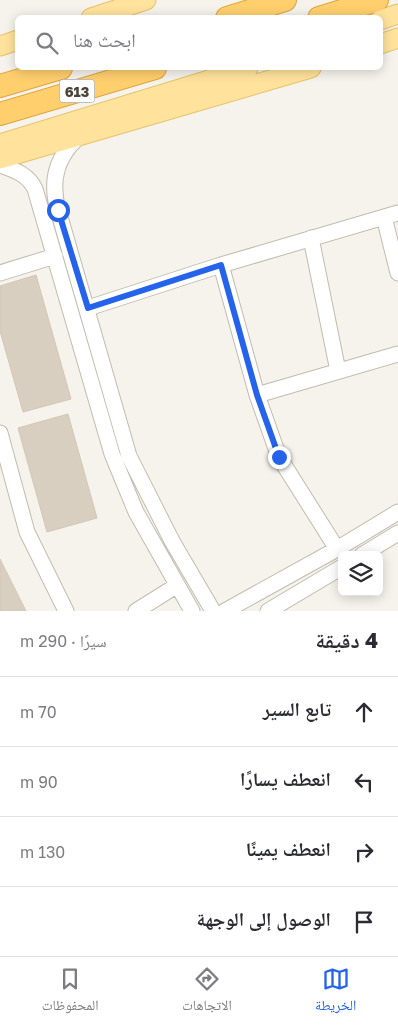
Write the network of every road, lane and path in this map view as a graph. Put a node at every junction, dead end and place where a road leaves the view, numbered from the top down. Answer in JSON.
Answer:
{"nodes":[{"id":1,"x":146,"y":0,"type":"edge"},
{"id":2,"x":285,"y":0,"type":"edge"},
{"id":3,"x":377,"y":0,"type":"edge"},
{"id":4,"x":398,"y":14,"type":"edge"},
{"id":5,"x":100,"y":15,"type":"edge"},
{"id":6,"x":237,"y":15,"type":"edge"},
{"id":7,"x":329,"y":15,"type":"edge"},
{"id":8,"x":383,"y":19,"type":"edge"},
{"id":9,"x":398,"y":38,"type":"edge"},
{"id":10,"x":383,"y":43,"type":"edge"},
{"id":11,"x":54,"y":70,"type":"edge"},
{"id":12,"x":148,"y":70,"type":"edge"},
{"id":13,"x":241,"y":70,"type":"edge"},
{"id":14,"x":304,"y":70,"type":"edge"},
{"id":15,"x":0,"y":85,"type":"edge"},
{"id":16,"x":0,"y":114,"type":"edge"},
{"id":17,"x":80,"y":136,"type":"junction"},
{"id":18,"x":0,"y":144,"type":"edge"},
{"id":19,"x":0,"y":159,"type":"edge"},
{"id":20,"x":0,"y":165,"type":"edge"},
{"id":21,"x":58,"y":210,"type":"junction"},
{"id":22,"x":42,"y":214,"type":"junction"},
{"id":23,"x":391,"y":215,"type":"edge"},
{"id":24,"x":311,"y":238,"type":"junction"},
{"id":25,"x":54,"y":256,"type":"junction"},
{"id":26,"x":221,"y":265,"type":"junction"},
{"id":27,"x":0,"y":273,"type":"edge"},
{"id":28,"x":398,"y":273,"type":"edge"},
{"id":29,"x":88,"y":308,"type":"junction"},
{"id":30,"x":398,"y":354,"type":"edge"},
{"id":31,"x":338,"y":371,"type":"junction"},
{"id":32,"x":257,"y":395,"type":"junction"},
{"id":33,"x":0,"y":433,"type":"edge"},
{"id":34,"x":398,"y":512,"type":"edge"},
{"id":35,"x":398,"y":533,"type":"edge"},
{"id":36,"x":337,"y":549,"type":"junction"},
{"id":37,"x":369,"y":551,"type":"edge"},
{"id":38,"x":315,"y":562,"type":"junction"},
{"id":39,"x":338,"y":569,"type":"edge"},
{"id":40,"x":176,"y":586,"type":"junction"},
{"id":41,"x":66,"y":611,"type":"edge"},
{"id":42,"x":136,"y":611,"type":"edge"},
{"id":43,"x":192,"y":611,"type":"edge"},
{"id":44,"x":213,"y":611,"type":"edge"},
{"id":45,"x":225,"y":611,"type":"edge"},
{"id":46,"x":267,"y":611,"type":"edge"}],
"edges":[{"from":1,"to":5,"type":"main road"},
{"from":2,"to":6,"type":"highway"},
{"from":3,"to":7,"type":"highway"},
{"from":4,"to":8,"type":"main road"},
{"from":9,"to":10,"type":"main road"},
{"from":11,"to":15,"type":"highway","number":"613"},
{"from":12,"to":16,"type":"highway","number":"613"},
{"from":13,"to":18,"type":"main road"},
{"from":14,"to":17,"type":"main road"},
{"from":17,"to":19,"type":"main road"},
{"from":17,"to":21,"type":"street"},
{"from":20,"to":22,"type":"street"},
{"from":21,"to":22,"type":"street"},
{"from":21,"to":29,"type":"street"},
{"from":22,"to":25,"type":"street"},
{"from":23,"to":24,"type":"street"},
{"from":23,"to":28,"type":"street"},
{"from":24,"to":26,"type":"street"},
{"from":24,"to":31,"type":"street"},
{"from":25,"to":27,"type":"street"},
{"from":25,"to":40,"type":"street"},
{"from":26,"to":29,"type":"street"},
{"from":26,"to":32,"type":"street"},
{"from":29,"to":44,"type":"street"},
{"from":30,"to":31,"type":"street"},
{"from":31,"to":32,"type":"street"},
{"from":32,"to":36,"type":"street"},
{"from":33,"to":41,"type":"street"},
{"from":34,"to":36,"type":"street"},
{"from":35,"to":37,"type":"street"},
{"from":36,"to":38,"type":"street"},
{"from":38,"to":45,"type":"street"},
{"from":38,"to":46,"type":"street"},
{"from":39,"to":46,"type":"street"},
{"from":40,"to":42,"type":"street"},
{"from":40,"to":43,"type":"street"}]}
